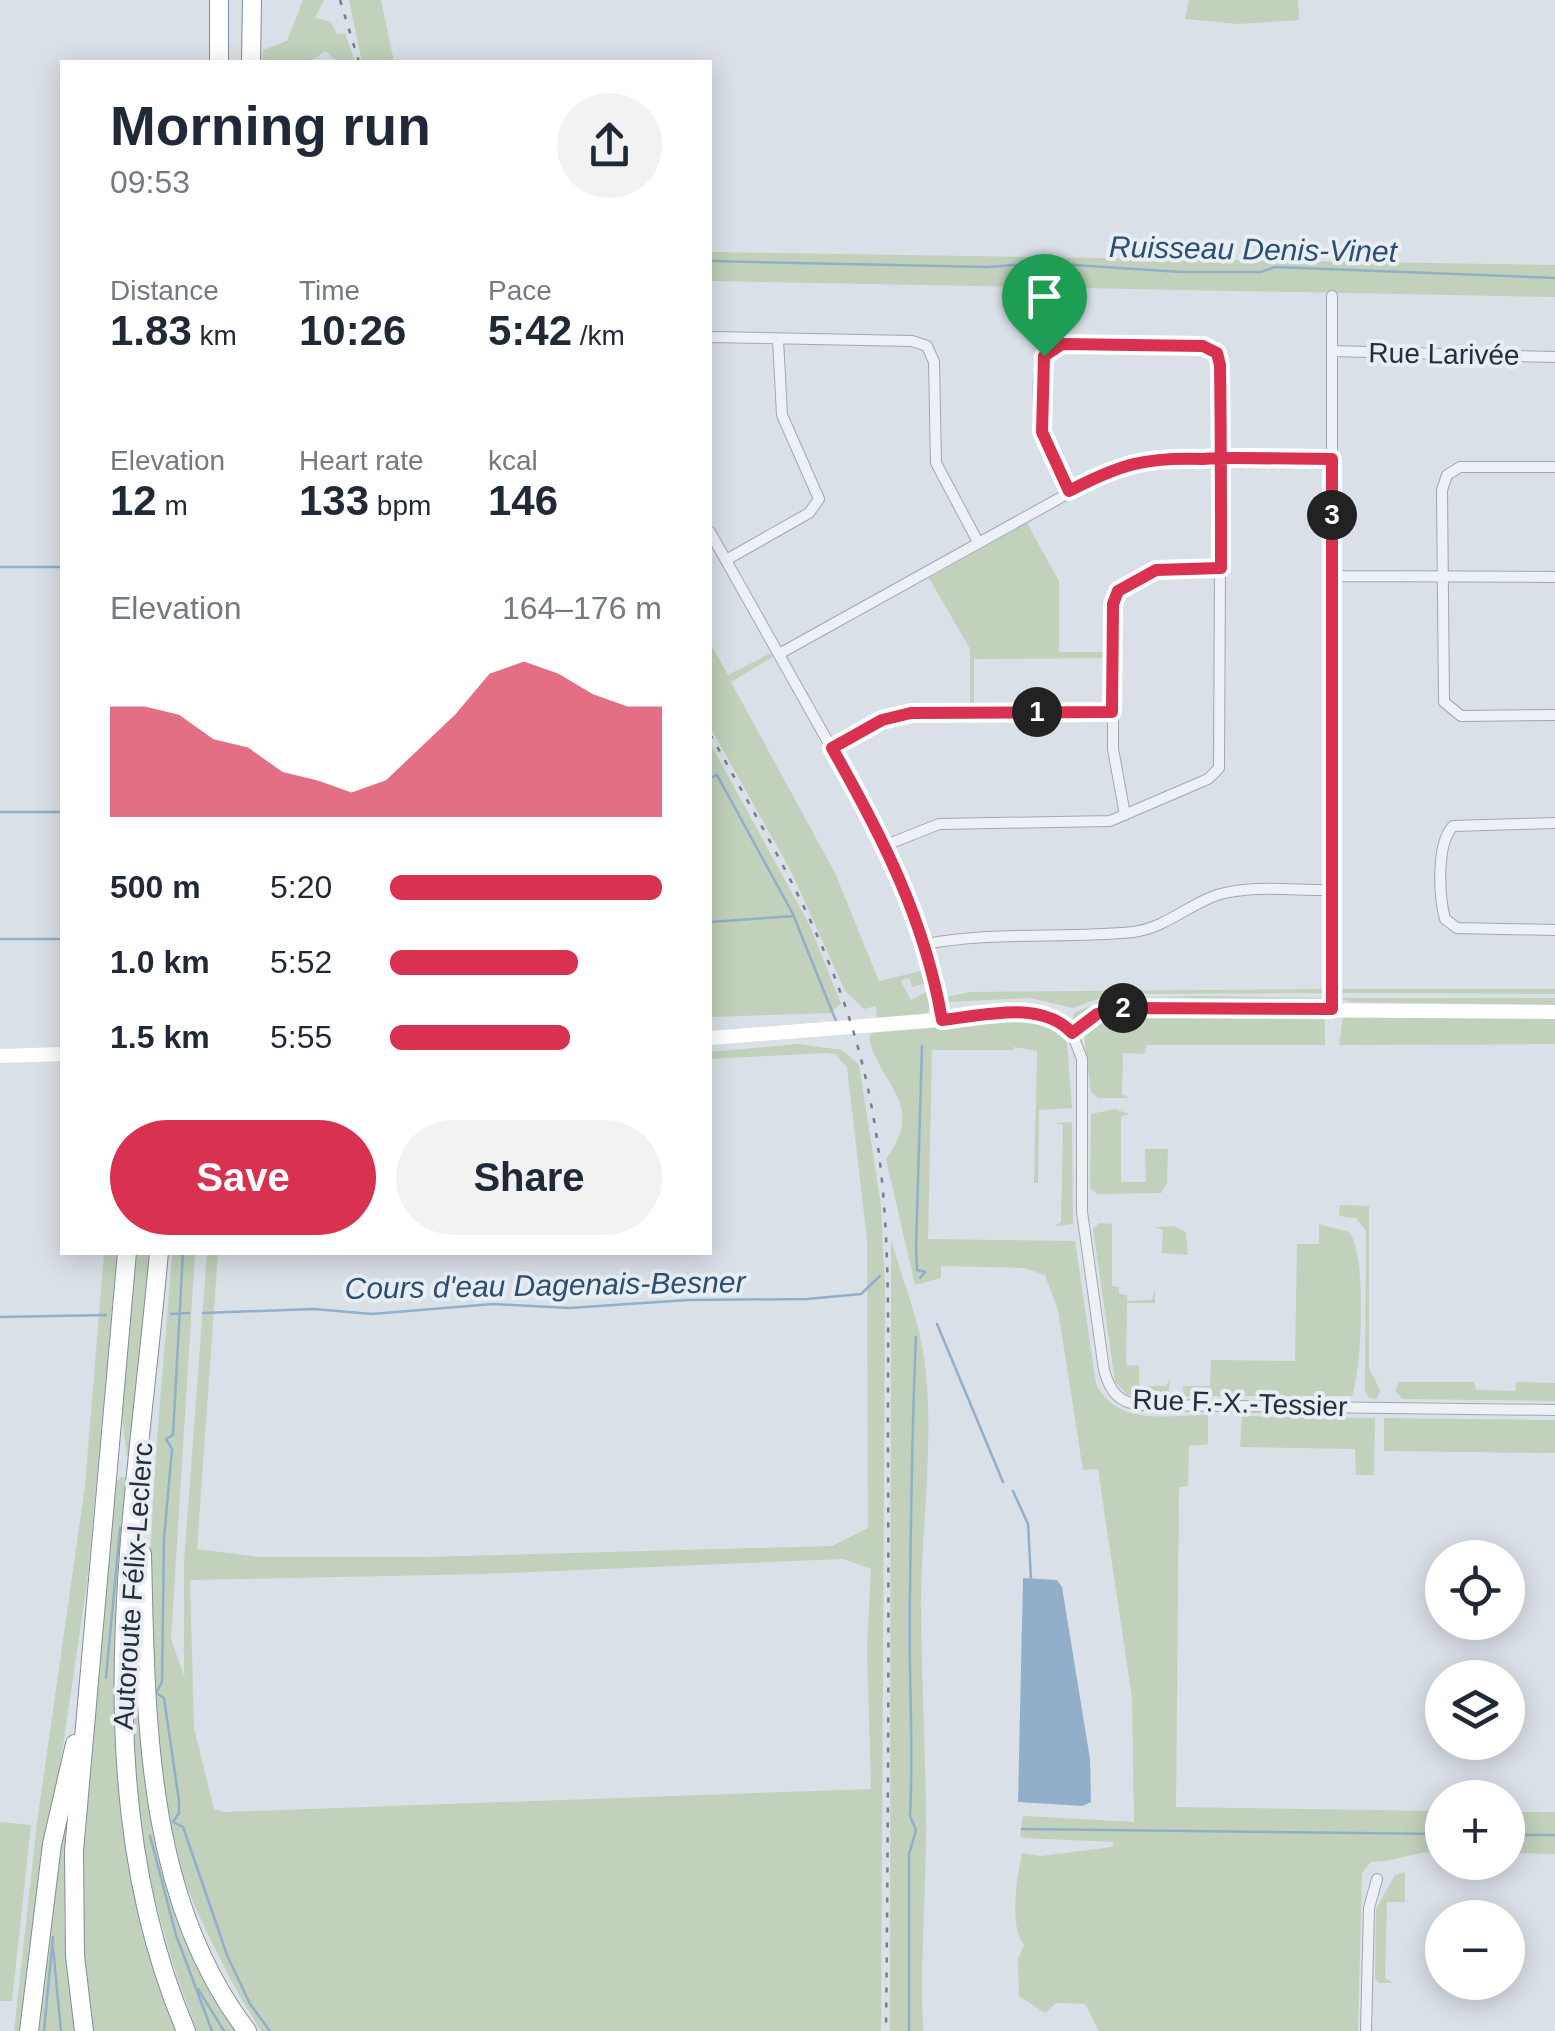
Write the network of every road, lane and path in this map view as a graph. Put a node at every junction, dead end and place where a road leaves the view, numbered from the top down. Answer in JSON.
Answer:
{"nodes":[{"id":1,"x":219,"y":0,"type":"edge"},
{"id":2,"x":252,"y":0,"type":"edge"},
{"id":3,"x":219,"y":60,"type":"edge"},
{"id":4,"x":251,"y":60,"type":"edge"},
{"id":5,"x":1332,"y":296,"type":"dead end"},
{"id":6,"x":712,"y":337,"type":"edge"},
{"id":7,"x":778,"y":339,"type":"junction"},
{"id":8,"x":1332,"y":351,"type":"junction"},
{"id":9,"x":1555,"y":356,"type":"edge"},
{"id":10,"x":1220,"y":458,"type":"junction"},
{"id":11,"x":1332,"y":459,"type":"junction"},
{"id":12,"x":1555,"y":467,"type":"edge"},
{"id":13,"x":1069,"y":491,"type":"junction"},
{"id":14,"x":712,"y":536,"type":"edge"},
{"id":15,"x":978,"y":542,"type":"junction"},
{"id":16,"x":726,"y":560,"type":"junction"},
{"id":17,"x":1221,"y":568,"type":"junction"},
{"id":18,"x":1332,"y":576,"type":"junction"},
{"id":19,"x":1442,"y":576,"type":"junction"},
{"id":20,"x":1555,"y":576,"type":"edge"},
{"id":21,"x":779,"y":654,"type":"junction"},
{"id":22,"x":1112,"y":712,"type":"junction"},
{"id":23,"x":1555,"y":716,"type":"edge"},
{"id":24,"x":832,"y":748,"type":"junction"},
{"id":25,"x":1125,"y":816,"type":"junction"},
{"id":26,"x":1555,"y":823,"type":"edge"},
{"id":27,"x":886,"y":845,"type":"junction"},
{"id":28,"x":1332,"y":890,"type":"junction"},
{"id":29,"x":1555,"y":930,"type":"edge"},
{"id":30,"x":926,"y":944,"type":"junction"},
{"id":31,"x":1332,"y":1009,"type":"junction"},
{"id":32,"x":1555,"y":1012,"type":"edge"},
{"id":33,"x":942,"y":1020,"type":"junction"},
{"id":34,"x":1072,"y":1033,"type":"junction"},
{"id":35,"x":712,"y":1038,"type":"edge"},
{"id":36,"x":60,"y":1054,"type":"edge"},
{"id":37,"x":0,"y":1056,"type":"edge"},
{"id":38,"x":128,"y":1255,"type":"edge"},
{"id":39,"x":159,"y":1255,"type":"edge"},
{"id":40,"x":1555,"y":1410,"type":"edge"},
{"id":41,"x":140,"y":1469,"type":"junction"},
{"id":42,"x":88,"y":1701,"type":"junction"},
{"id":43,"x":1377,"y":1879,"type":"dead end"},
{"id":44,"x":29,"y":2031,"type":"edge"},
{"id":45,"x":84,"y":2031,"type":"edge"},
{"id":46,"x":186,"y":2031,"type":"edge"},
{"id":47,"x":247,"y":2031,"type":"edge"},
{"id":48,"x":1366,"y":2031,"type":"edge"}],
"edges":[{"from":1,"to":3,"type":"highway"},
{"from":2,"to":4,"type":"highway"},
{"from":5,"to":8,"type":"street"},
{"from":6,"to":7,"type":"street"},
{"from":7,"to":15,"type":"street"},
{"from":7,"to":16,"type":"street"},
{"from":8,"to":9,"type":"street","name":"Rue Larivée"},
{"from":8,"to":11,"type":"street"},
{"from":10,"to":11,"type":"street"},
{"from":10,"to":13,"type":"street"},
{"from":10,"to":13,"type":"street"},
{"from":10,"to":17,"type":"street"},
{"from":11,"to":18,"type":"street"},
{"from":12,"to":19,"type":"street"},
{"from":13,"to":15,"type":"street"},
{"from":14,"to":16,"type":"street"},
{"from":15,"to":21,"type":"street"},
{"from":16,"to":21,"type":"street"},
{"from":17,"to":22,"type":"street"},
{"from":17,"to":25,"type":"street"},
{"from":18,"to":19,"type":"street"},
{"from":18,"to":28,"type":"street"},
{"from":19,"to":20,"type":"street"},
{"from":19,"to":23,"type":"street"},
{"from":21,"to":24,"type":"street"},
{"from":22,"to":24,"type":"street"},
{"from":22,"to":25,"type":"street"},
{"from":24,"to":27,"type":"street"},
{"from":25,"to":27,"type":"street"},
{"from":26,"to":29,"type":"street"},
{"from":27,"to":30,"type":"street"},
{"from":28,"to":30,"type":"street"},
{"from":28,"to":31,"type":"street"},
{"from":30,"to":33,"type":"street"},
{"from":31,"to":32,"type":"street"},
{"from":31,"to":34,"type":"street"},
{"from":33,"to":34,"type":"street"},
{"from":33,"to":35,"type":"street"},
{"from":34,"to":40,"type":"street","name":"Rue F.-X.-Tessier"},
{"from":36,"to":37,"type":"street"},
{"from":38,"to":42,"type":"highway","name":"Autoroute Félix-Leclerc"},
{"from":39,"to":41,"type":"highway","name":"Autoroute Félix-Leclerc"},
{"from":41,"to":46,"type":"highway","name":"Autoroute Félix-Leclerc"},
{"from":41,"to":47,"type":"highway"},
{"from":42,"to":44,"type":"highway"},
{"from":42,"to":45,"type":"highway","name":"Autoroute Félix-Leclerc"},
{"from":43,"to":48,"type":"street"}]}
